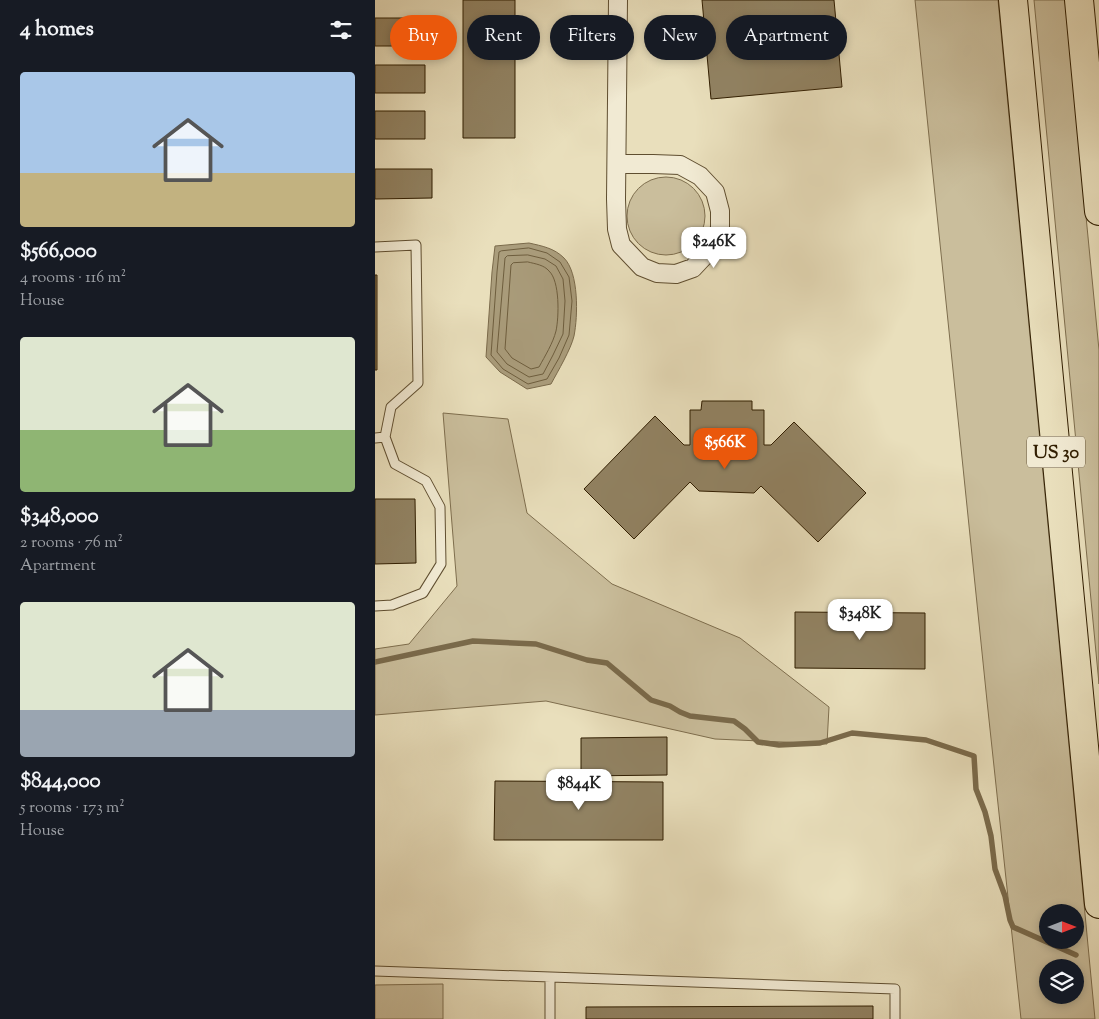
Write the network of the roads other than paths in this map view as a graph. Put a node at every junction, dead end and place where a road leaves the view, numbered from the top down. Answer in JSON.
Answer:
{"nodes":[{"id":1,"x":618,"y":0,"type":"edge"},
{"id":2,"x":1013,"y":0,"type":"edge"},
{"id":3,"x":1079,"y":0,"type":"edge"},
{"id":4,"x":617,"y":164,"type":"junction"},
{"id":5,"x":1099,"y":212,"type":"edge"},
{"id":6,"x":375,"y":247,"type":"edge"},
{"id":7,"x":380,"y":438,"type":"edge"},
{"id":8,"x":375,"y":606,"type":"edge"},
{"id":9,"x":1099,"y":904,"type":"edge"},
{"id":10,"x":375,"y":971,"type":"edge"},
{"id":11,"x":549,"y":977,"type":"junction"},
{"id":12,"x":550,"y":1019,"type":"edge"},
{"id":13,"x":895,"y":1019,"type":"edge"}],
"edges":[{"from":1,"to":4,"type":"street"},
{"from":2,"to":9,"type":"highway","number":"US 30"},
{"from":3,"to":5,"type":"highway"},
{"from":4,"to":4,"type":"street"},
{"from":6,"to":7,"type":"lane"},
{"from":7,"to":8,"type":"lane"},
{"from":10,"to":11,"type":"lane"},
{"from":11,"to":12,"type":"lane"},
{"from":11,"to":13,"type":"lane"}]}
